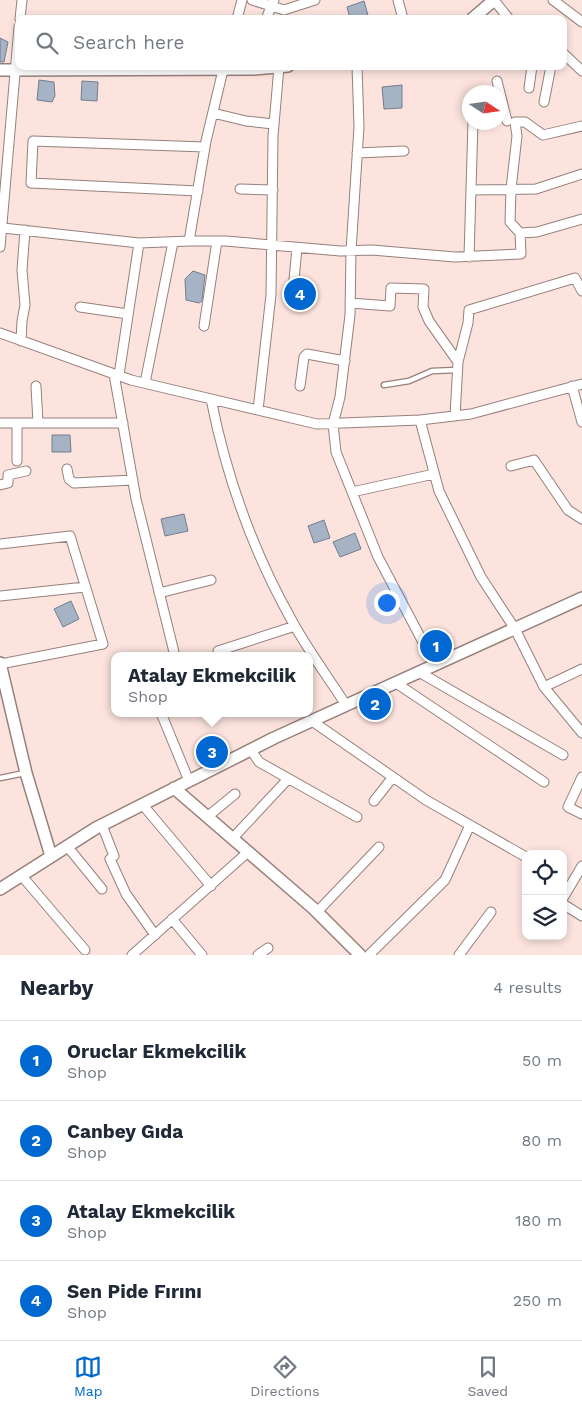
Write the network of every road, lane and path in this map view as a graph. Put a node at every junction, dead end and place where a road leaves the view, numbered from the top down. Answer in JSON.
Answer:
{"nodes":[{"id":1,"x":22,"y":0,"type":"edge"},
{"id":2,"x":242,"y":0,"type":"edge"},
{"id":3,"x":252,"y":0,"type":"edge"},
{"id":4,"x":315,"y":0,"type":"edge"},
{"id":5,"x":398,"y":0,"type":"edge"},
{"id":6,"x":494,"y":0,"type":"edge"},
{"id":7,"x":552,"y":0,"type":"edge"},
{"id":8,"x":272,"y":3,"type":"edge"},
{"id":9,"x":20,"y":15,"type":"edge"},
{"id":10,"x":238,"y":15,"type":"edge"},
{"id":11,"x":268,"y":15,"type":"edge"},
{"id":12,"x":402,"y":15,"type":"edge"},
{"id":13,"x":477,"y":15,"type":"edge"},
{"id":14,"x":506,"y":15,"type":"edge"},
{"id":15,"x":582,"y":22,"type":"edge"},
{"id":16,"x":567,"y":57,"type":"edge"},
{"id":17,"x":15,"y":60,"type":"edge"},
{"id":18,"x":0,"y":70,"type":"edge"},
{"id":19,"x":14,"y":70,"type":"junction"},
{"id":20,"x":224,"y":70,"type":"edge"},
{"id":21,"x":283,"y":70,"type":"edge"},
{"id":22,"x":357,"y":70,"type":"edge"},
{"id":23,"x":531,"y":70,"type":"edge"},
{"id":24,"x":549,"y":70,"type":"edge"},
{"id":25,"x":582,"y":70,"type":"edge"},
{"id":26,"x":497,"y":82,"type":"dead end"},
{"id":27,"x":498,"y":85,"type":"edge"},
{"id":28,"x":529,"y":88,"type":"dead end"},
{"id":29,"x":544,"y":102,"type":"dead end"},
{"id":30,"x":213,"y":113,"type":"junction"},
{"id":31,"x":507,"y":121,"type":"edge"},
{"id":32,"x":274,"y":124,"type":"junction"},
{"id":33,"x":582,"y":126,"type":"edge"},
{"id":34,"x":474,"y":130,"type":"edge"},
{"id":35,"x":205,"y":147,"type":"junction"},
{"id":36,"x":404,"y":151,"type":"dead end"},
{"id":37,"x":357,"y":153,"type":"junction"},
{"id":38,"x":582,"y":174,"type":"edge"},
{"id":39,"x":240,"y":189,"type":"dead end"},
{"id":40,"x":511,"y":189,"type":"junction"},
{"id":41,"x":273,"y":190,"type":"junction"},
{"id":42,"x":470,"y":190,"type":"junction"},
{"id":43,"x":198,"y":191,"type":"junction"},
{"id":44,"x":2,"y":211,"type":"edge"},
{"id":45,"x":582,"y":219,"type":"edge"},
{"id":46,"x":3,"y":228,"type":"junction"},
{"id":47,"x":25,"y":230,"type":"junction"},
{"id":48,"x":520,"y":233,"type":"junction"},
{"id":49,"x":189,"y":241,"type":"junction"},
{"id":50,"x":217,"y":241,"type":"junction"},
{"id":51,"x":173,"y":242,"type":"junction"},
{"id":52,"x":139,"y":243,"type":"junction"},
{"id":53,"x":274,"y":246,"type":"junction"},
{"id":54,"x":0,"y":247,"type":"edge"},
{"id":55,"x":297,"y":248,"type":"junction"},
{"id":56,"x":351,"y":251,"type":"junction"},
{"id":57,"x":470,"y":257,"type":"junction"},
{"id":58,"x":582,"y":291,"type":"edge"},
{"id":59,"x":292,"y":300,"type":"dead end"},
{"id":60,"x":350,"y":303,"type":"junction"},
{"id":61,"x":80,"y":307,"type":"dead end"},
{"id":62,"x":128,"y":314,"type":"junction"},
{"id":63,"x":204,"y":326,"type":"dead end"},
{"id":64,"x":0,"y":333,"type":"edge"},
{"id":65,"x":21,"y":341,"type":"junction"},
{"id":66,"x":345,"y":361,"type":"junction"},
{"id":67,"x":458,"y":366,"type":"junction"},
{"id":68,"x":116,"y":374,"type":"junction"},
{"id":69,"x":145,"y":383,"type":"junction"},
{"id":70,"x":582,"y":384,"type":"edge"},
{"id":71,"x":384,"y":385,"type":"dead end"},
{"id":72,"x":36,"y":386,"type":"dead end"},
{"id":73,"x":300,"y":386,"type":"dead end"},
{"id":74,"x":572,"y":386,"type":"junction"},
{"id":75,"x":211,"y":399,"type":"junction"},
{"id":76,"x":258,"y":410,"type":"junction"},
{"id":77,"x":455,"y":416,"type":"junction"},
{"id":78,"x":420,"y":420,"type":"junction"},
{"id":79,"x":582,"y":422,"type":"edge"},
{"id":80,"x":0,"y":423,"type":"edge"},
{"id":81,"x":16,"y":423,"type":"junction"},
{"id":82,"x":38,"y":423,"type":"junction"},
{"id":83,"x":123,"y":424,"type":"junction"},
{"id":84,"x":334,"y":424,"type":"junction"},
{"id":85,"x":17,"y":461,"type":"dead end"},
{"id":86,"x":511,"y":466,"type":"dead end"},
{"id":87,"x":67,"y":469,"type":"dead end"},
{"id":88,"x":26,"y":471,"type":"dead end"},
{"id":89,"x":434,"y":474,"type":"junction"},
{"id":90,"x":133,"y":480,"type":"junction"},
{"id":91,"x":0,"y":485,"type":"edge"},
{"id":92,"x":352,"y":492,"type":"junction"},
{"id":93,"x":582,"y":518,"type":"edge"},
{"id":94,"x":0,"y":544,"type":"edge"},
{"id":95,"x":212,"y":580,"type":"dead end"},
{"id":96,"x":85,"y":587,"type":"junction"},
{"id":97,"x":159,"y":593,"type":"junction"},
{"id":98,"x":0,"y":596,"type":"edge"},
{"id":99,"x":582,"y":598,"type":"edge"},
{"id":100,"x":295,"y":626,"type":"junction"},
{"id":101,"x":515,"y":629,"type":"junction"},
{"id":102,"x":218,"y":651,"type":"dead end"},
{"id":103,"x":174,"y":652,"type":"edge"},
{"id":104,"x":308,"y":652,"type":"edge"},
{"id":105,"x":313,"y":661,"type":"edge"},
{"id":106,"x":0,"y":664,"type":"edge"},
{"id":107,"x":435,"y":665,"type":"junction"},
{"id":108,"x":582,"y":669,"type":"edge"},
{"id":109,"x":419,"y":672,"type":"junction"},
{"id":110,"x":396,"y":682,"type":"junction"},
{"id":111,"x":544,"y":687,"type":"junction"},
{"id":112,"x":3,"y":693,"type":"edge"},
{"id":113,"x":346,"y":705,"type":"junction"},
{"id":114,"x":163,"y":717,"type":"edge"},
{"id":115,"x":312,"y":721,"type":"junction"},
{"id":116,"x":582,"y":732,"type":"edge"},
{"id":117,"x":251,"y":750,"type":"junction"},
{"id":118,"x":562,"y":755,"type":"dead end"},
{"id":119,"x":26,"y":773,"type":"junction"},
{"id":120,"x":393,"y":777,"type":"junction"},
{"id":121,"x":582,"y":777,"type":"edge"},
{"id":122,"x":0,"y":778,"type":"edge"},
{"id":123,"x":288,"y":779,"type":"junction"},
{"id":124,"x":189,"y":781,"type":"junction"},
{"id":125,"x":544,"y":782,"type":"dead end"},
{"id":126,"x":174,"y":788,"type":"junction"},
{"id":127,"x":235,"y":794,"type":"dead end"},
{"id":128,"x":374,"y":800,"type":"dead end"},
{"id":129,"x":142,"y":804,"type":"junction"},
{"id":130,"x":582,"y":814,"type":"edge"},
{"id":131,"x":207,"y":817,"type":"junction"},
{"id":132,"x":357,"y":817,"type":"dead end"},
{"id":133,"x":102,"y":825,"type":"junction"},
{"id":134,"x":470,"y":825,"type":"junction"},
{"id":135,"x":232,"y":839,"type":"junction"},
{"id":136,"x":67,"y":846,"type":"junction"},
{"id":137,"x":379,"y":847,"type":"dead end"},
{"id":138,"x":248,"y":852,"type":"junction"},
{"id":139,"x":522,"y":855,"type":"edge"},
{"id":140,"x":50,"y":856,"type":"junction"},
{"id":141,"x":582,"y":866,"type":"edge"},
{"id":142,"x":21,"y":875,"type":"junction"},
{"id":143,"x":567,"y":880,"type":"edge"},
{"id":144,"x":572,"y":883,"type":"junction"},
{"id":145,"x":211,"y":886,"type":"junction"},
{"id":146,"x":0,"y":889,"type":"edge"},
{"id":147,"x":102,"y":889,"type":"dead end"},
{"id":148,"x":565,"y":895,"type":"edge"},
{"id":149,"x":567,"y":907,"type":"edge"},
{"id":150,"x":317,"y":912,"type":"junction"},
{"id":151,"x":491,"y":912,"type":"dead end"},
{"id":152,"x":582,"y":916,"type":"edge"},
{"id":153,"x":172,"y":919,"type":"junction"},
{"id":154,"x":155,"y":935,"type":"junction"},
{"id":155,"x":268,"y":948,"type":"dead end"},
{"id":156,"x":85,"y":950,"type":"dead end"},
{"id":157,"x":132,"y":955,"type":"edge"},
{"id":158,"x":202,"y":955,"type":"edge"},
{"id":159,"x":258,"y":955,"type":"edge"},
{"id":160,"x":360,"y":955,"type":"edge"},
{"id":161,"x":369,"y":955,"type":"edge"},
{"id":162,"x":459,"y":955,"type":"edge"}],
"edges":[{"from":1,"to":9,"type":"street"},
{"from":2,"to":10,"type":"street"},
{"from":3,"to":8,"type":"street"},
{"from":4,"to":8,"type":"street"},
{"from":5,"to":12,"type":"street"},
{"from":6,"to":13,"type":"main road"},
{"from":6,"to":14,"type":"street"},
{"from":7,"to":15,"type":"street"},
{"from":8,"to":11,"type":"street"},
{"from":16,"to":25,"type":"street"},
{"from":17,"to":19,"type":"street"},
{"from":18,"to":19,"type":"main road"},
{"from":19,"to":44,"type":"street"},
{"from":20,"to":30,"type":"street"},
{"from":21,"to":32,"type":"street"},
{"from":22,"to":37,"type":"street"},
{"from":23,"to":28,"type":"street"},
{"from":24,"to":29,"type":"street"},
{"from":26,"to":27,"type":"street"},
{"from":30,"to":32,"type":"street"},
{"from":30,"to":35,"type":"street"},
{"from":31,"to":33,"type":"street"},
{"from":31,"to":40,"type":"street"},
{"from":32,"to":41,"type":"street"},
{"from":34,"to":42,"type":"street"},
{"from":35,"to":43,"type":"street"},
{"from":35,"to":43,"type":"street"},
{"from":36,"to":37,"type":"street"},
{"from":37,"to":56,"type":"street"},
{"from":38,"to":40,"type":"street"},
{"from":39,"to":41,"type":"street"},
{"from":40,"to":42,"type":"street"},
{"from":40,"to":48,"type":"street"},
{"from":41,"to":53,"type":"street"},
{"from":42,"to":57,"type":"street"},
{"from":43,"to":49,"type":"street"},
{"from":44,"to":46,"type":"street"},
{"from":45,"to":48,"type":"street"},
{"from":46,"to":47,"type":"street"},
{"from":46,"to":54,"type":"street"},
{"from":47,"to":52,"type":"street"},
{"from":47,"to":65,"type":"street"},
{"from":48,"to":57,"type":"street"},
{"from":49,"to":50,"type":"street"},
{"from":49,"to":51,"type":"street"},
{"from":50,"to":53,"type":"street"},
{"from":50,"to":63,"type":"street"},
{"from":51,"to":52,"type":"street"},
{"from":51,"to":69,"type":"street"},
{"from":52,"to":62,"type":"street"},
{"from":53,"to":55,"type":"street"},
{"from":53,"to":76,"type":"street"},
{"from":55,"to":56,"type":"street"},
{"from":55,"to":59,"type":"street"},
{"from":56,"to":57,"type":"street"},
{"from":56,"to":60,"type":"street"},
{"from":58,"to":67,"type":"street"},
{"from":60,"to":66,"type":"street"},
{"from":60,"to":67,"type":"street"},
{"from":61,"to":62,"type":"street"},
{"from":62,"to":68,"type":"street"},
{"from":64,"to":65,"type":"street"},
{"from":65,"to":68,"type":"street"},
{"from":66,"to":73,"type":"street"},
{"from":66,"to":84,"type":"street"},
{"from":67,"to":71,"type":"lane"},
{"from":67,"to":77,"type":"street"},
{"from":68,"to":69,"type":"street"},
{"from":68,"to":83,"type":"street"},
{"from":69,"to":75,"type":"street"},
{"from":70,"to":74,"type":"street"},
{"from":72,"to":82,"type":"street"},
{"from":74,"to":77,"type":"street"},
{"from":74,"to":79,"type":"street"},
{"from":75,"to":76,"type":"street"},
{"from":75,"to":100,"type":"street"},
{"from":76,"to":84,"type":"street"},
{"from":77,"to":78,"type":"street"},
{"from":78,"to":84,"type":"street"},
{"from":78,"to":89,"type":"street"},
{"from":80,"to":81,"type":"street"},
{"from":81,"to":82,"type":"street"},
{"from":81,"to":85,"type":"street"},
{"from":82,"to":83,"type":"street"},
{"from":83,"to":90,"type":"street"},
{"from":84,"to":92,"type":"street"},
{"from":86,"to":93,"type":"street"},
{"from":87,"to":90,"type":"street"},
{"from":88,"to":91,"type":"street"},
{"from":89,"to":92,"type":"street"},
{"from":89,"to":101,"type":"street"},
{"from":90,"to":97,"type":"street"},
{"from":92,"to":107,"type":"street"},
{"from":94,"to":96,"type":"street"},
{"from":95,"to":97,"type":"street"},
{"from":96,"to":98,"type":"street"},
{"from":96,"to":106,"type":"street"},
{"from":97,"to":103,"type":"street"},
{"from":99,"to":101,"type":"main road"},
{"from":100,"to":102,"type":"street"},
{"from":100,"to":104,"type":"street"},
{"from":101,"to":107,"type":"main road"},
{"from":101,"to":111,"type":"street"},
{"from":105,"to":113,"type":"street"},
{"from":106,"to":112,"type":"main road"},
{"from":107,"to":109,"type":"main road"},
{"from":108,"to":111,"type":"street"},
{"from":109,"to":110,"type":"main road"},
{"from":109,"to":118,"type":"street"},
{"from":110,"to":113,"type":"main road"},
{"from":110,"to":125,"type":"street"},
{"from":111,"to":116,"type":"street"},
{"from":112,"to":119,"type":"main road"},
{"from":113,"to":115,"type":"main road"},
{"from":114,"to":124,"type":"street"},
{"from":115,"to":117,"type":"main road"},
{"from":115,"to":120,"type":"street"},
{"from":117,"to":123,"type":"street"},
{"from":117,"to":124,"type":"main road"},
{"from":119,"to":122,"type":"lane"},
{"from":119,"to":140,"type":"main road"},
{"from":120,"to":128,"type":"street"},
{"from":120,"to":134,"type":"street"},
{"from":121,"to":130,"type":"street"},
{"from":123,"to":132,"type":"street"},
{"from":123,"to":135,"type":"street"},
{"from":124,"to":126,"type":"main road"},
{"from":126,"to":129,"type":"main road"},
{"from":126,"to":131,"type":"main road"},
{"from":127,"to":131,"type":"street"},
{"from":129,"to":133,"type":"main road"},
{"from":129,"to":145,"type":"street"},
{"from":131,"to":135,"type":"main road"},
{"from":133,"to":136,"type":"main road"},
{"from":133,"to":154,"type":"street"},
{"from":134,"to":139,"type":"street"},
{"from":134,"to":161,"type":"street"},
{"from":135,"to":138,"type":"main road"},
{"from":136,"to":140,"type":"main road"},
{"from":136,"to":147,"type":"street"},
{"from":137,"to":150,"type":"street"},
{"from":138,"to":145,"type":"street"},
{"from":138,"to":150,"type":"main road"},
{"from":140,"to":142,"type":"main road"},
{"from":141,"to":144,"type":"street"},
{"from":142,"to":146,"type":"main road"},
{"from":142,"to":156,"type":"street"},
{"from":143,"to":144,"type":"street"},
{"from":144,"to":148,"type":"street"},
{"from":145,"to":153,"type":"street"},
{"from":149,"to":152,"type":"street"},
{"from":150,"to":160,"type":"main road"},
{"from":151,"to":162,"type":"street"},
{"from":153,"to":154,"type":"street"},
{"from":153,"to":158,"type":"street"},
{"from":154,"to":157,"type":"street"},
{"from":155,"to":159,"type":"street"}]}
